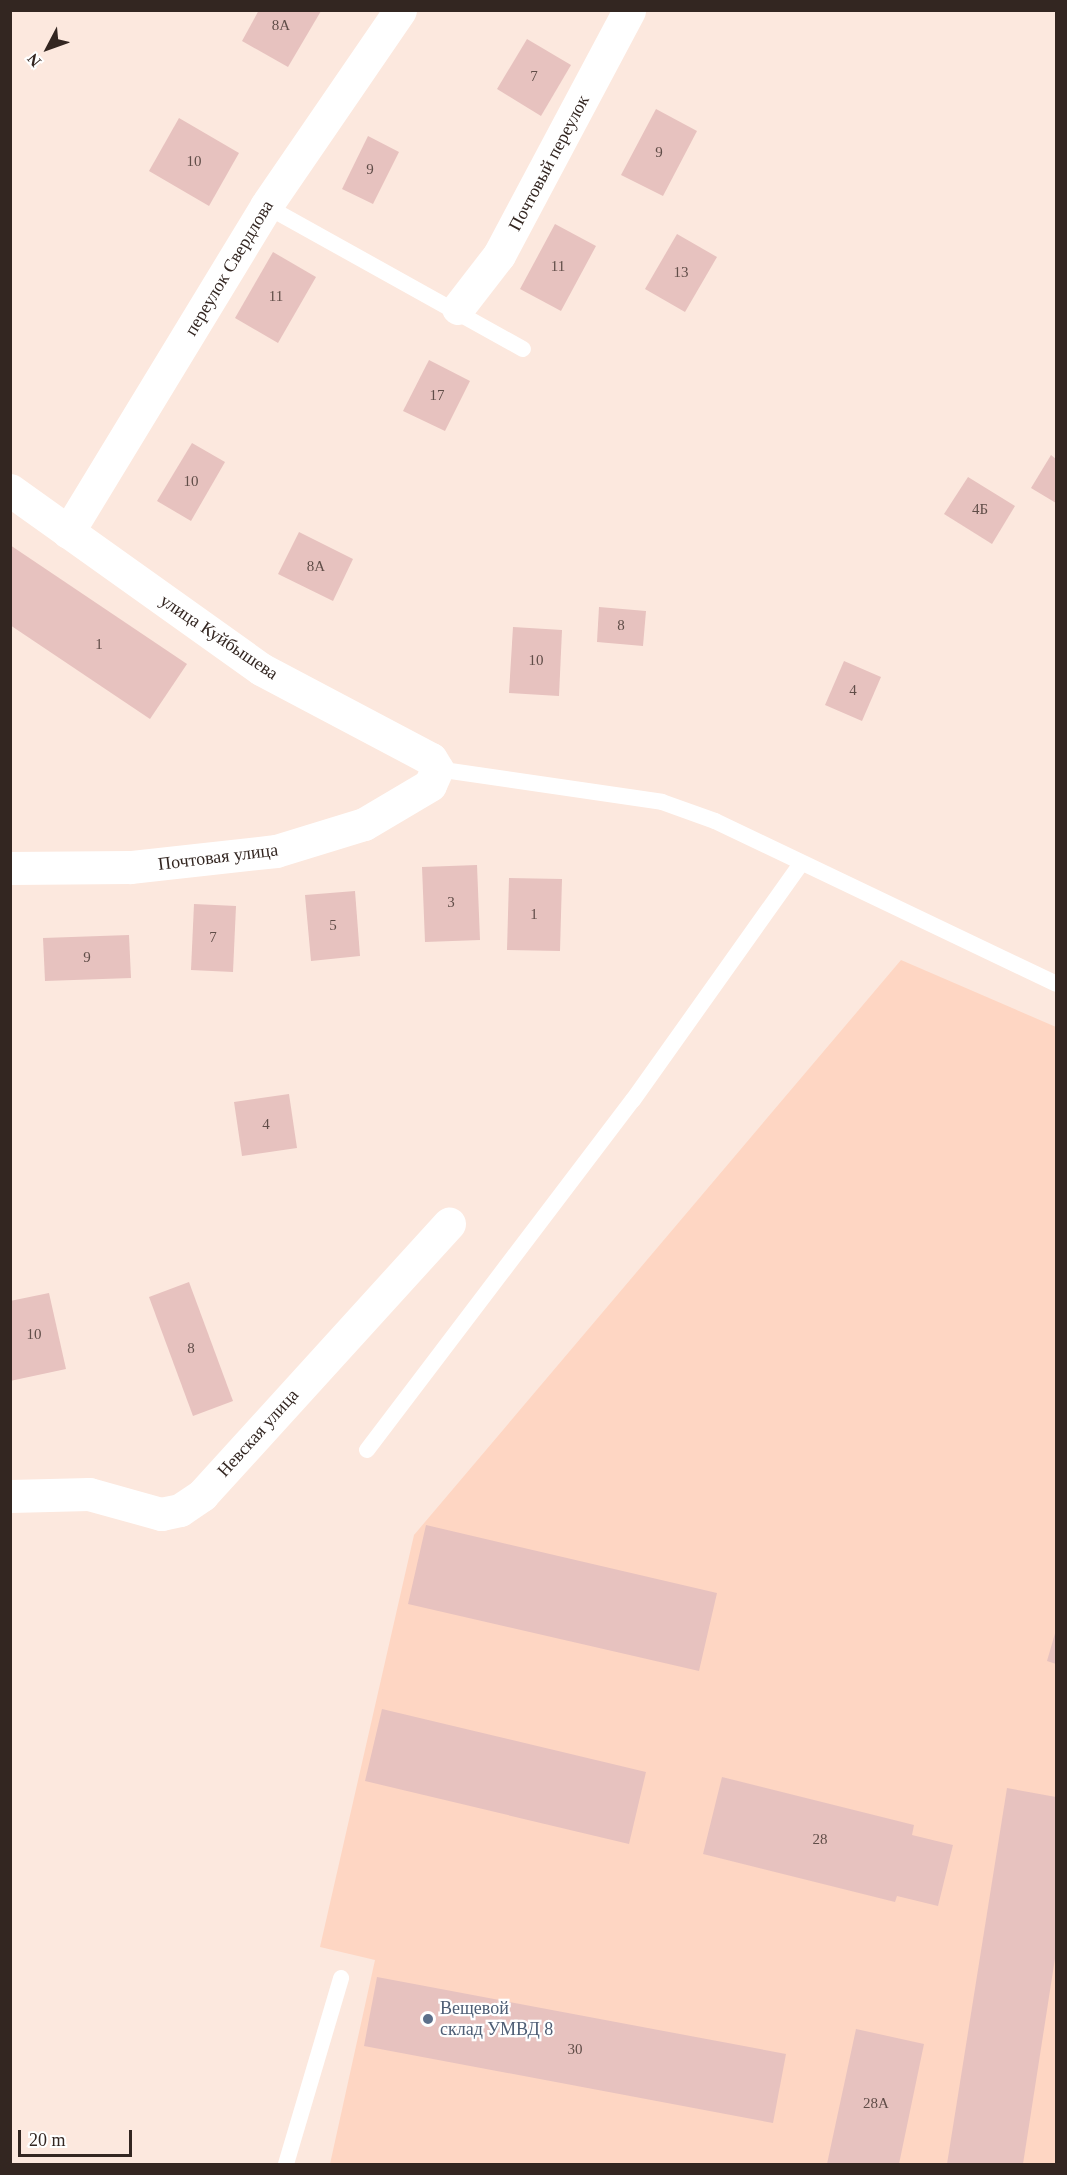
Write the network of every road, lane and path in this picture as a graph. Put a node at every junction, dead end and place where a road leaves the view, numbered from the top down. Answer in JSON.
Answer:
{"nodes":[{"id":1,"x":400,"y":10,"type":"edge"},
{"id":2,"x":629,"y":10,"type":"edge"},
{"id":3,"x":266,"y":206,"type":"junction"},
{"id":4,"x":458,"y":308,"type":"junction"},
{"id":5,"x":523,"y":349,"type":"dead end"},
{"id":6,"x":10,"y":490,"type":"edge"},
{"id":7,"x":68,"y":532,"type":"junction"},
{"id":8,"x":437,"y":769,"type":"junction"},
{"id":9,"x":799,"y":866,"type":"junction"},
{"id":10,"x":10,"y":868,"type":"edge"},
{"id":11,"x":1056,"y":984,"type":"edge"},
{"id":12,"x":449,"y":1224,"type":"dead end"},
{"id":13,"x":367,"y":1450,"type":"dead end"},
{"id":14,"x":10,"y":1496,"type":"edge"},
{"id":15,"x":341,"y":1978,"type":"dead end"},
{"id":16,"x":286,"y":2164,"type":"edge"}],
"edges":[{"from":1,"to":3,"type":"street","name":"переулок Свердлова"},
{"from":2,"to":4,"type":"street","name":"Почтовый переулок"},
{"from":3,"to":4,"type":"lane"},
{"from":3,"to":7,"type":"street","name":"переулок Свердлова"},
{"from":4,"to":5,"type":"lane"},
{"from":6,"to":7,"type":"street","name":"улица Куйбышева"},
{"from":7,"to":8,"type":"street","name":"улица Куйбышева"},
{"from":8,"to":9,"type":"lane"},
{"from":8,"to":10,"type":"street","name":"Почтовая улица"},
{"from":9,"to":11,"type":"lane"},
{"from":9,"to":13,"type":"lane"},
{"from":12,"to":14,"type":"street","name":"Невская улица"},
{"from":15,"to":16,"type":"lane"}]}
